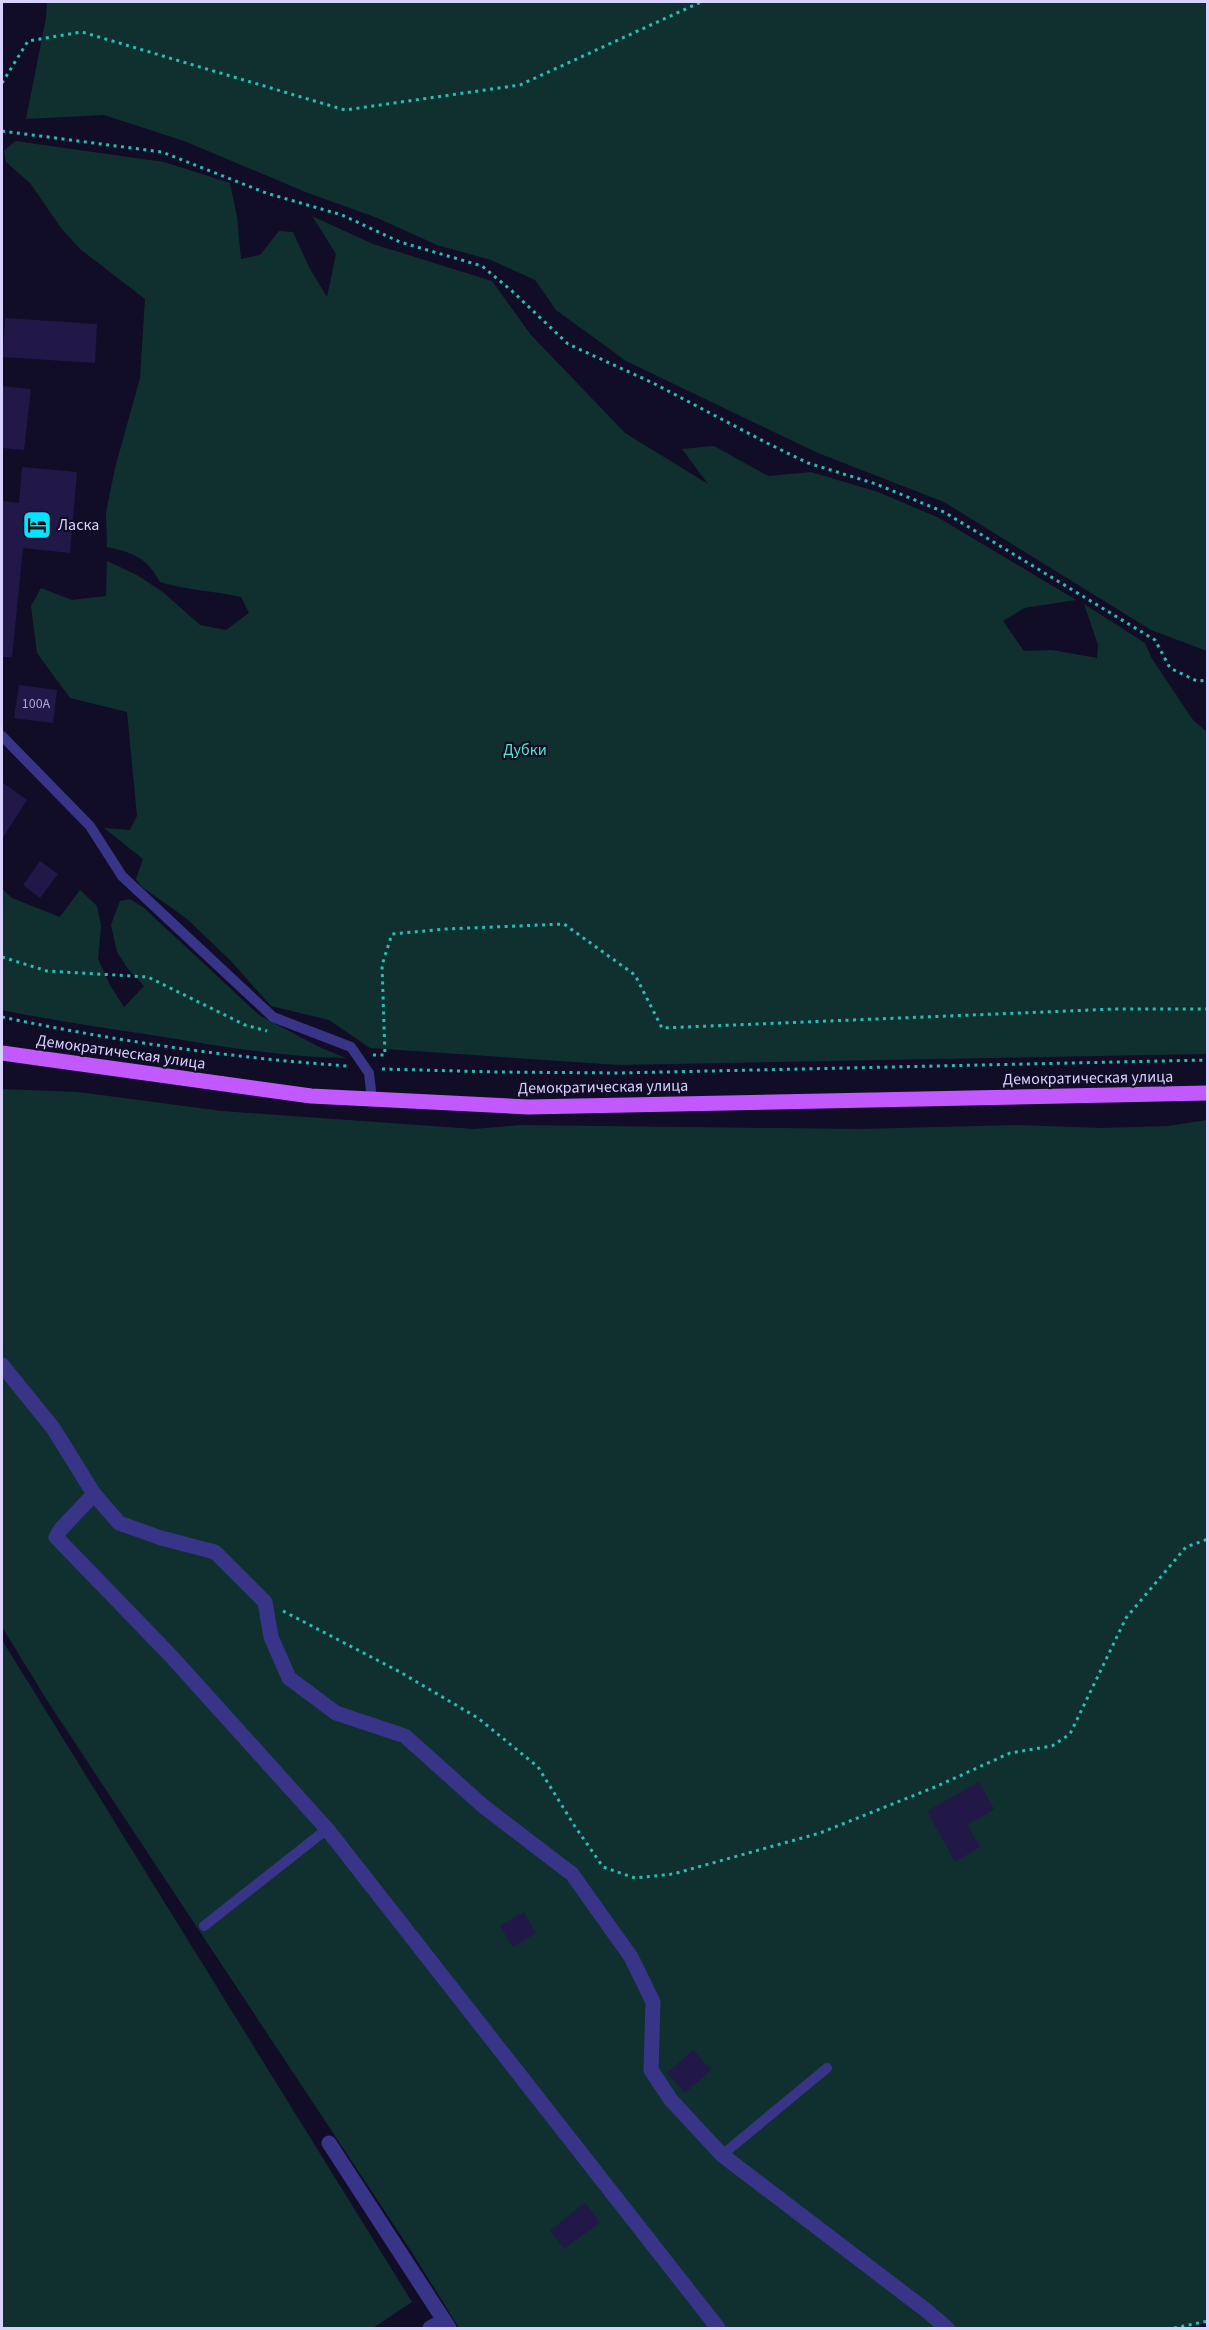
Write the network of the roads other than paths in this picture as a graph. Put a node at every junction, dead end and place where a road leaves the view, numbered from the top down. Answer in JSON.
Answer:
{"nodes":[{"id":1,"x":2,"y":736,"type":"edge"},
{"id":2,"x":2,"y":1053,"type":"edge"},
{"id":3,"x":1208,"y":1093,"type":"edge"},
{"id":4,"x":372,"y":1100,"type":"junction"},
{"id":5,"x":2,"y":1365,"type":"edge"},
{"id":6,"x":94,"y":1494,"type":"junction"},
{"id":7,"x":327,"y":1829,"type":"junction"},
{"id":8,"x":204,"y":1926,"type":"dead end"},
{"id":9,"x":827,"y":2068,"type":"dead end"},
{"id":10,"x":329,"y":2143,"type":"dead end"},
{"id":11,"x":722,"y":2155,"type":"junction"},
{"id":12,"x":446,"y":2324,"type":"edge"},
{"id":13,"x":430,"y":2328,"type":"edge"},
{"id":14,"x":718,"y":2328,"type":"edge"},
{"id":15,"x":947,"y":2328,"type":"edge"}],
"edges":[{"from":1,"to":4,"type":"lane"},
{"from":2,"to":4,"type":"main road","name":"Демократическая улица"},
{"from":3,"to":4,"type":"main road","name":"Демократическая улица"},
{"from":5,"to":6,"type":"street"},
{"from":6,"to":7,"type":"street"},
{"from":6,"to":11,"type":"street"},
{"from":7,"to":8,"type":"lane"},
{"from":7,"to":14,"type":"street"},
{"from":9,"to":11,"type":"lane"},
{"from":10,"to":12,"type":"street"},
{"from":11,"to":15,"type":"street"},
{"from":12,"to":13,"type":"street"}]}
